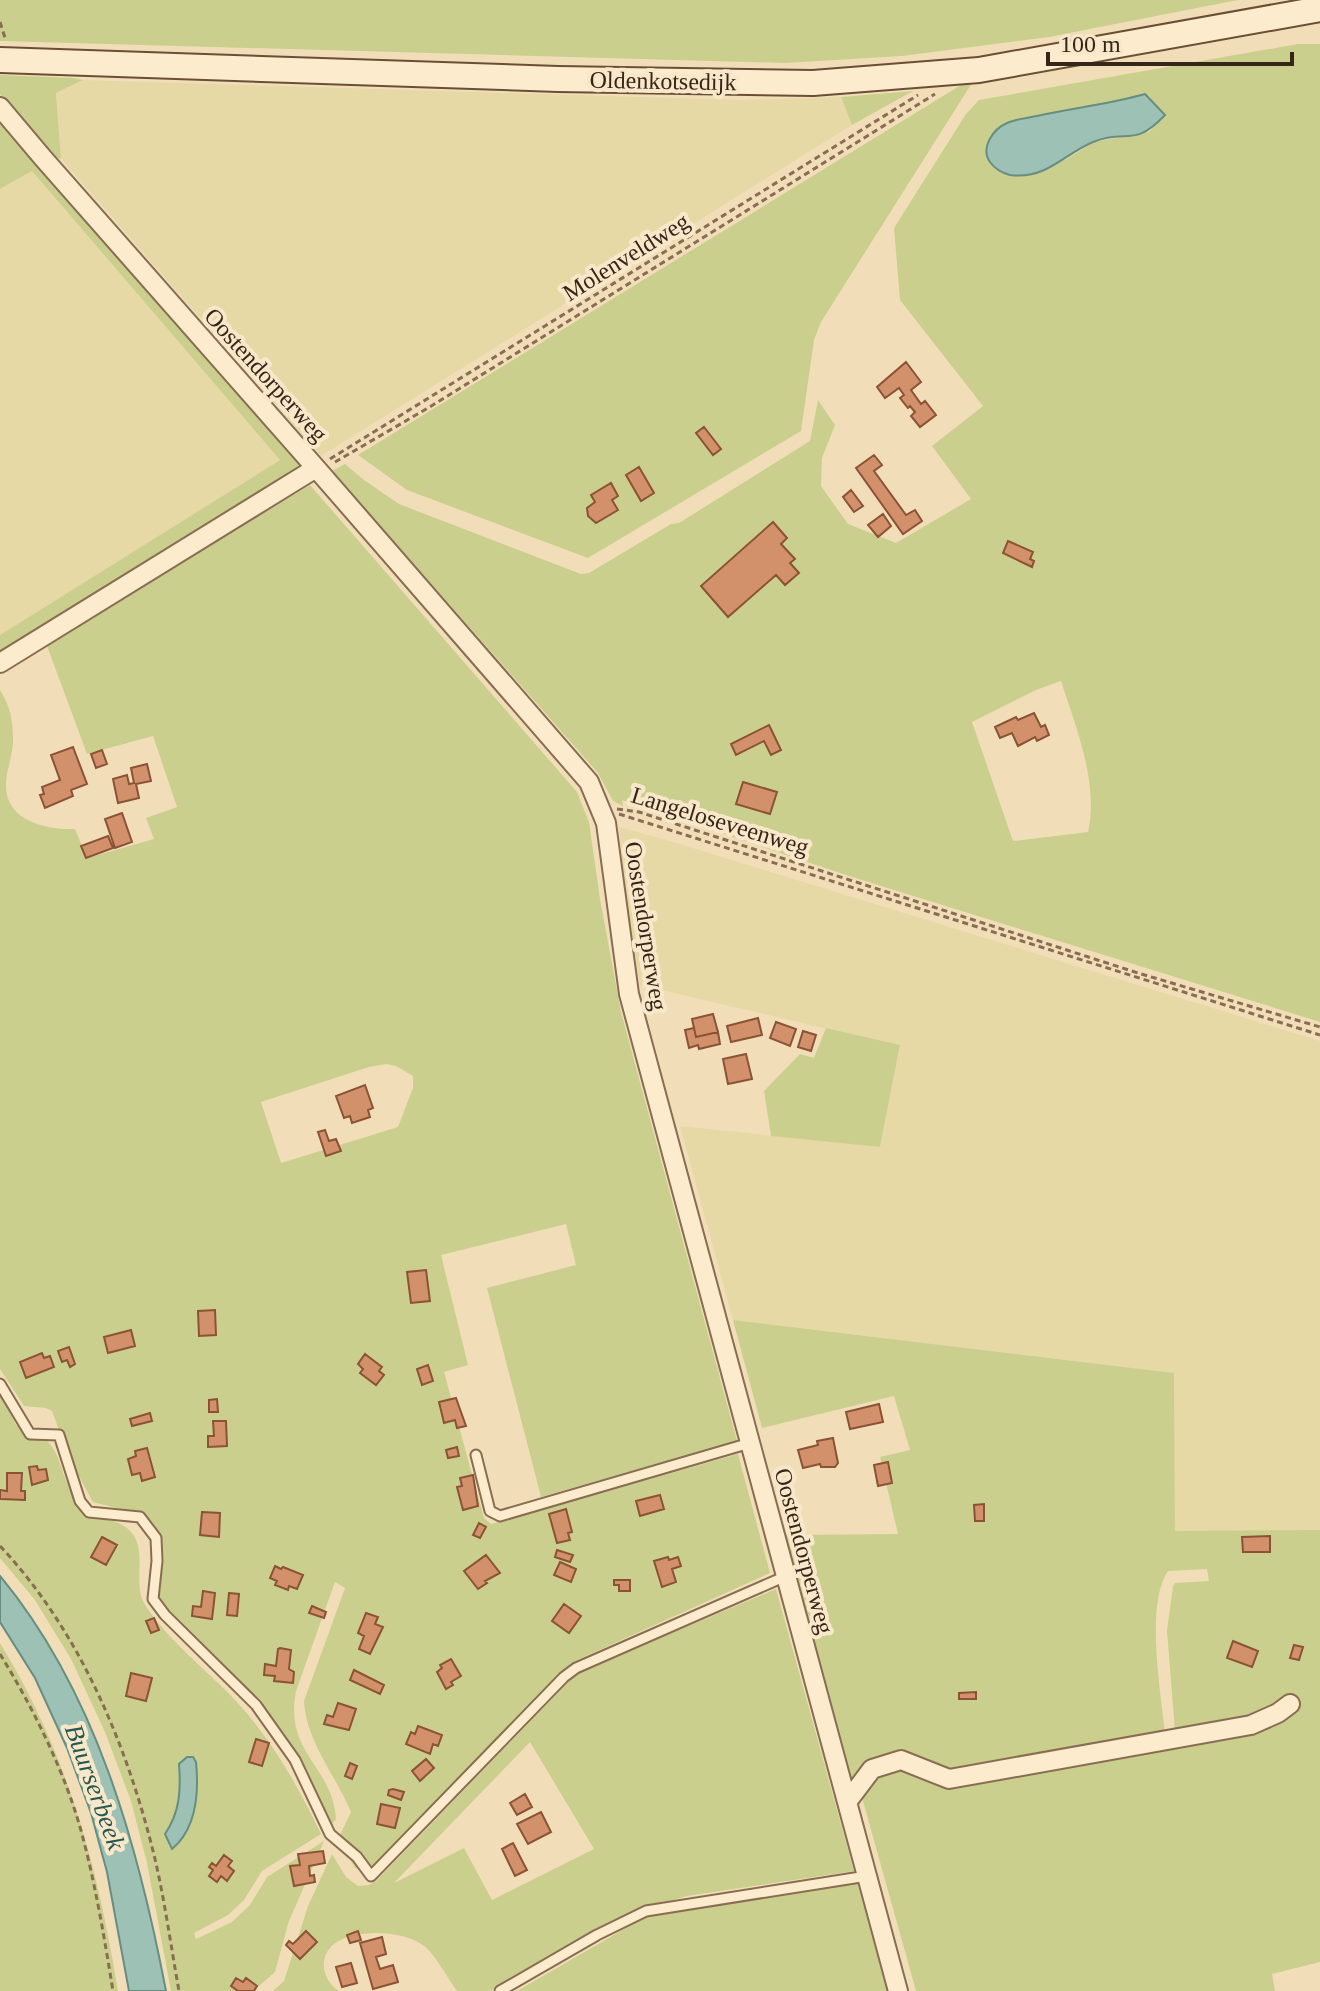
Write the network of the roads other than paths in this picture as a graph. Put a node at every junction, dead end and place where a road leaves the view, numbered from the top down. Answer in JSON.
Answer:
{"nodes":[{"id":1,"x":1320,"y":9,"type":"edge"},
{"id":2,"x":0,"y":60,"type":"edge"},
{"id":3,"x":0,"y":107,"type":"edge"},
{"id":4,"x":316,"y":468,"type":"junction"},
{"id":5,"x":0,"y":663,"type":"edge"},
{"id":6,"x":0,"y":1384,"type":"edge"},
{"id":7,"x":750,"y":1443,"type":"junction"},
{"id":8,"x":476,"y":1455,"type":"dead end"},
{"id":9,"x":786,"y":1576,"type":"junction"},
{"id":10,"x":1290,"y":1704,"type":"dead end"},
{"id":11,"x":847,"y":1802,"type":"junction"},
{"id":12,"x":867,"y":1876,"type":"junction"},
{"id":13,"x":500,"y":1991,"type":"edge"},
{"id":14,"x":898,"y":1991,"type":"edge"}],
"edges":[{"from":1,"to":2,"type":"street","name":"Oldenkotsedijk"},
{"from":3,"to":4,"type":"street","name":"Oostendorperweg"},
{"from":4,"to":5,"type":"street"},
{"from":4,"to":7,"type":"street","name":"Oostendorperweg"},
{"from":6,"to":9,"type":"lane"},
{"from":7,"to":8,"type":"lane"},
{"from":7,"to":9,"type":"street","name":"Oostendorperweg"},
{"from":9,"to":11,"type":"street","name":"Oostendorperweg"},
{"from":10,"to":11,"type":"street"},
{"from":11,"to":12,"type":"street","name":"Oostendorperweg"},
{"from":12,"to":13,"type":"lane"},
{"from":12,"to":14,"type":"street","name":"Oostendorperweg"}]}
